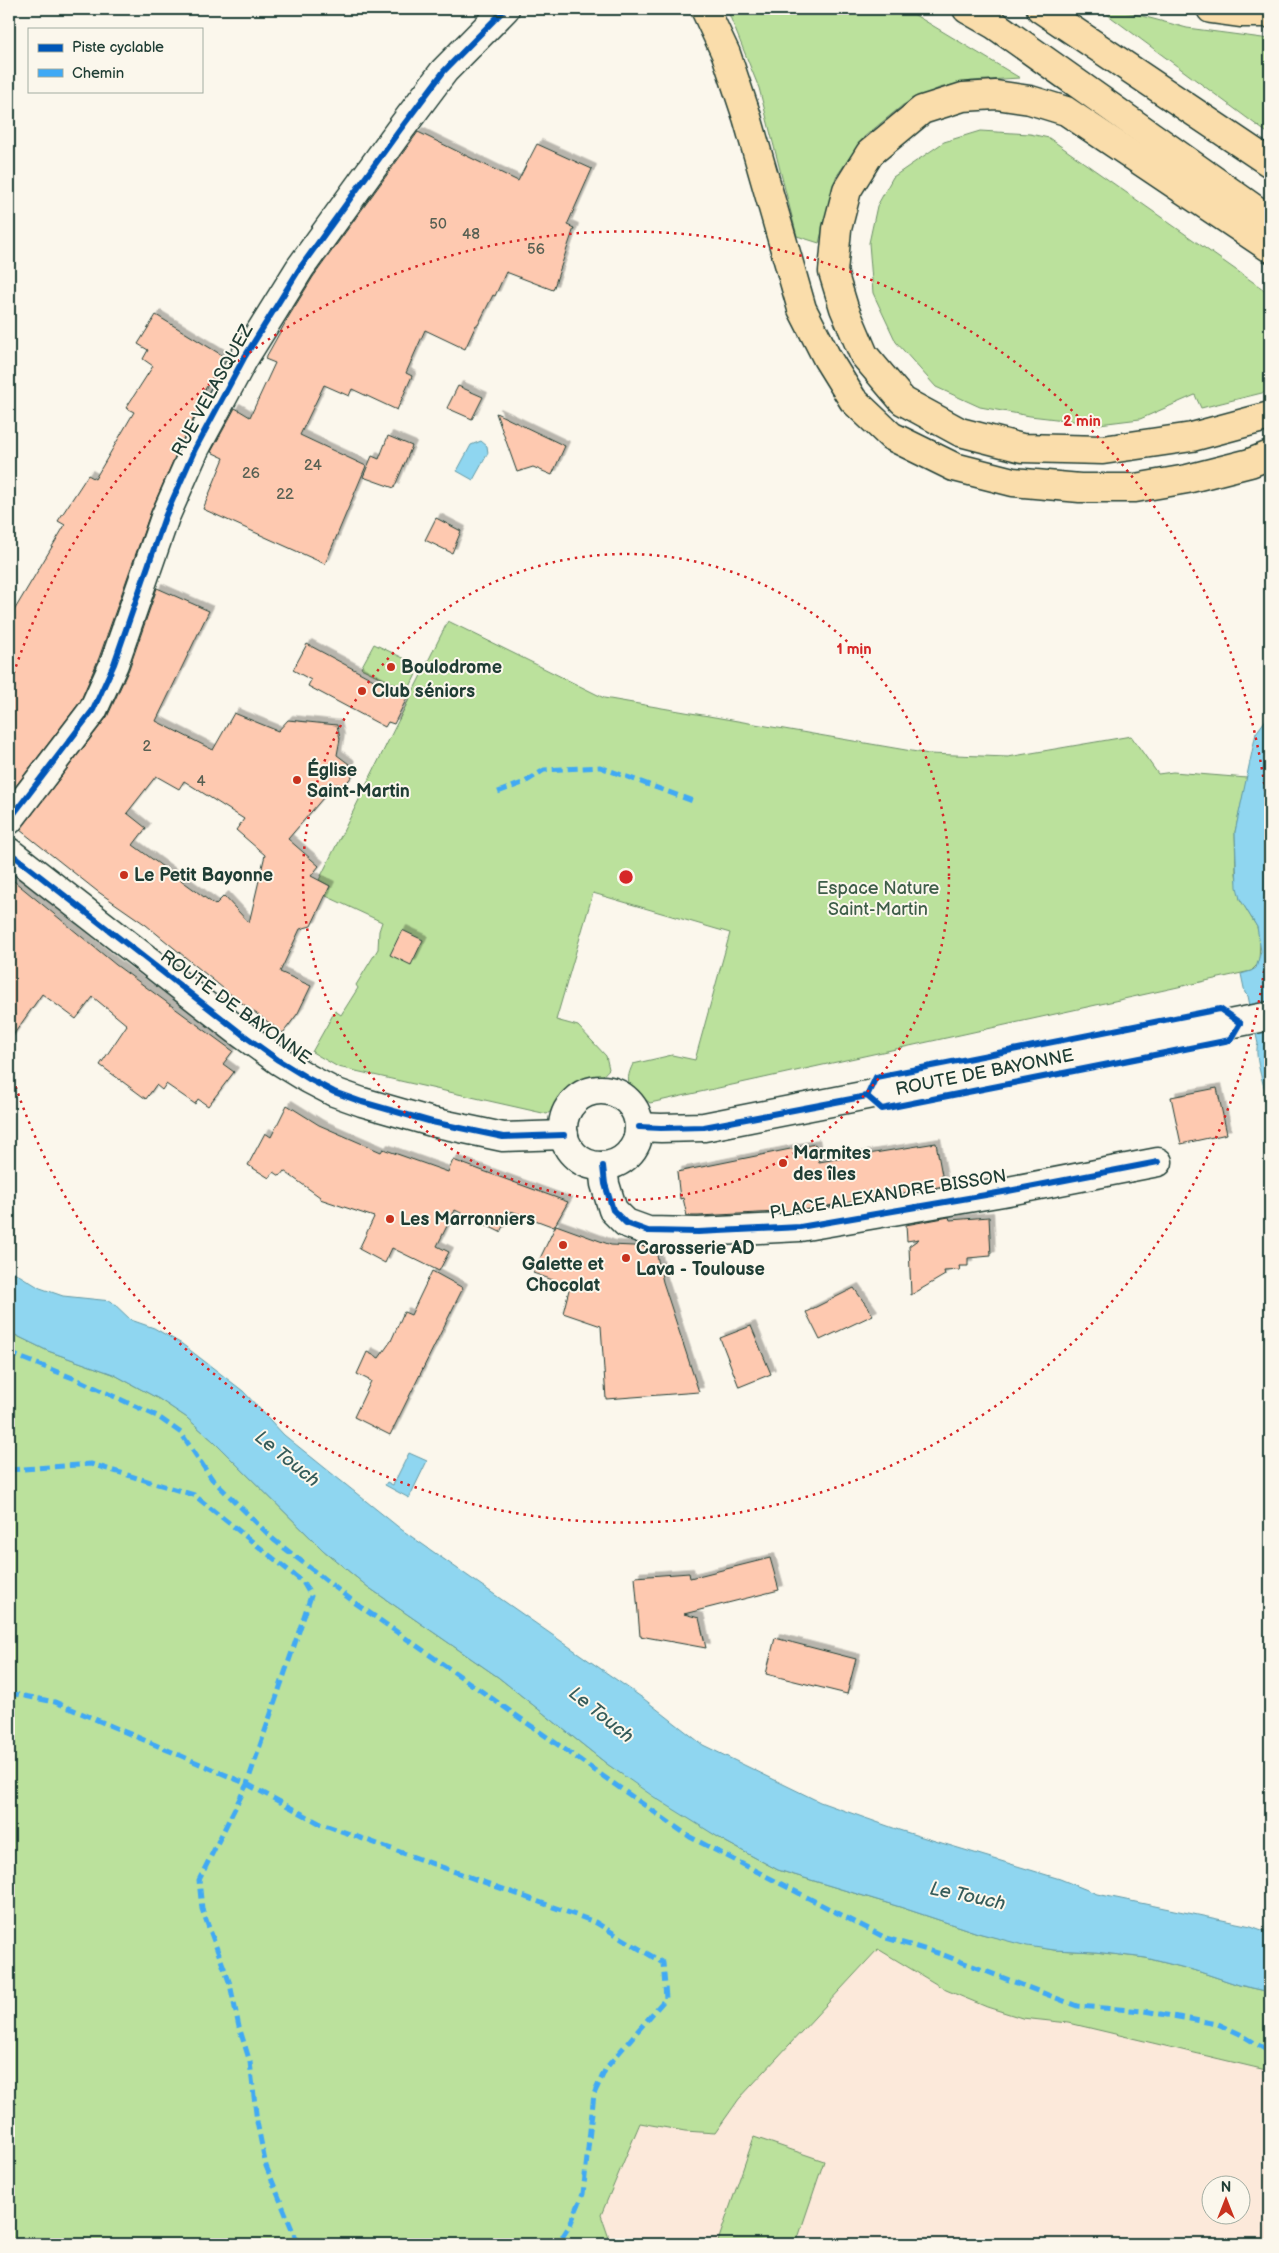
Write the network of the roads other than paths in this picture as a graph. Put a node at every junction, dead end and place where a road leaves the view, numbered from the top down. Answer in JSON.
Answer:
{"nodes":[{"id":1,"x":504,"y":9,"type":"edge"},
{"id":2,"x":705,"y":9,"type":"edge"},
{"id":3,"x":967,"y":9,"type":"edge"},
{"id":4,"x":1041,"y":9,"type":"edge"},
{"id":5,"x":1211,"y":9,"type":"edge"},
{"id":6,"x":1270,"y":13,"type":"edge"},
{"id":7,"x":1270,"y":163,"type":"edge"},
{"id":8,"x":1270,"y":220,"type":"edge"},
{"id":9,"x":1270,"y":248,"type":"edge"},
{"id":10,"x":1270,"y":416,"type":"edge"},
{"id":11,"x":1270,"y":455,"type":"edge"},
{"id":12,"x":9,"y":820,"type":"edge"},
{"id":13,"x":9,"y":852,"type":"edge"},
{"id":14,"x":1270,"y":1016,"type":"edge"},
{"id":15,"x":640,"y":1127,"type":"junction"},
{"id":16,"x":564,"y":1135,"type":"junction"},
{"id":17,"x":1158,"y":1162,"type":"dead end"},
{"id":18,"x":603,"y":1166,"type":"junction"}],
"edges":[{"from":1,"to":12,"type":"street","name":"RUE VELASQUEZ"},
{"from":2,"to":11,"type":"highway"},
{"from":3,"to":8,"type":"highway"},
{"from":4,"to":7,"type":"highway"},
{"from":5,"to":6,"type":"highway"},
{"from":9,"to":10,"type":"highway"},
{"from":13,"to":16,"type":"street","name":"ROUTE DE BAYONNE"},
{"from":14,"to":15,"type":"street","name":"ROUTE DE BAYONNE"},
{"from":15,"to":16,"type":"street"},
{"from":15,"to":18,"type":"street"},
{"from":16,"to":18,"type":"street"},
{"from":17,"to":18,"type":"street","name":"PLACE ALEXANDRE BISSON"}]}
